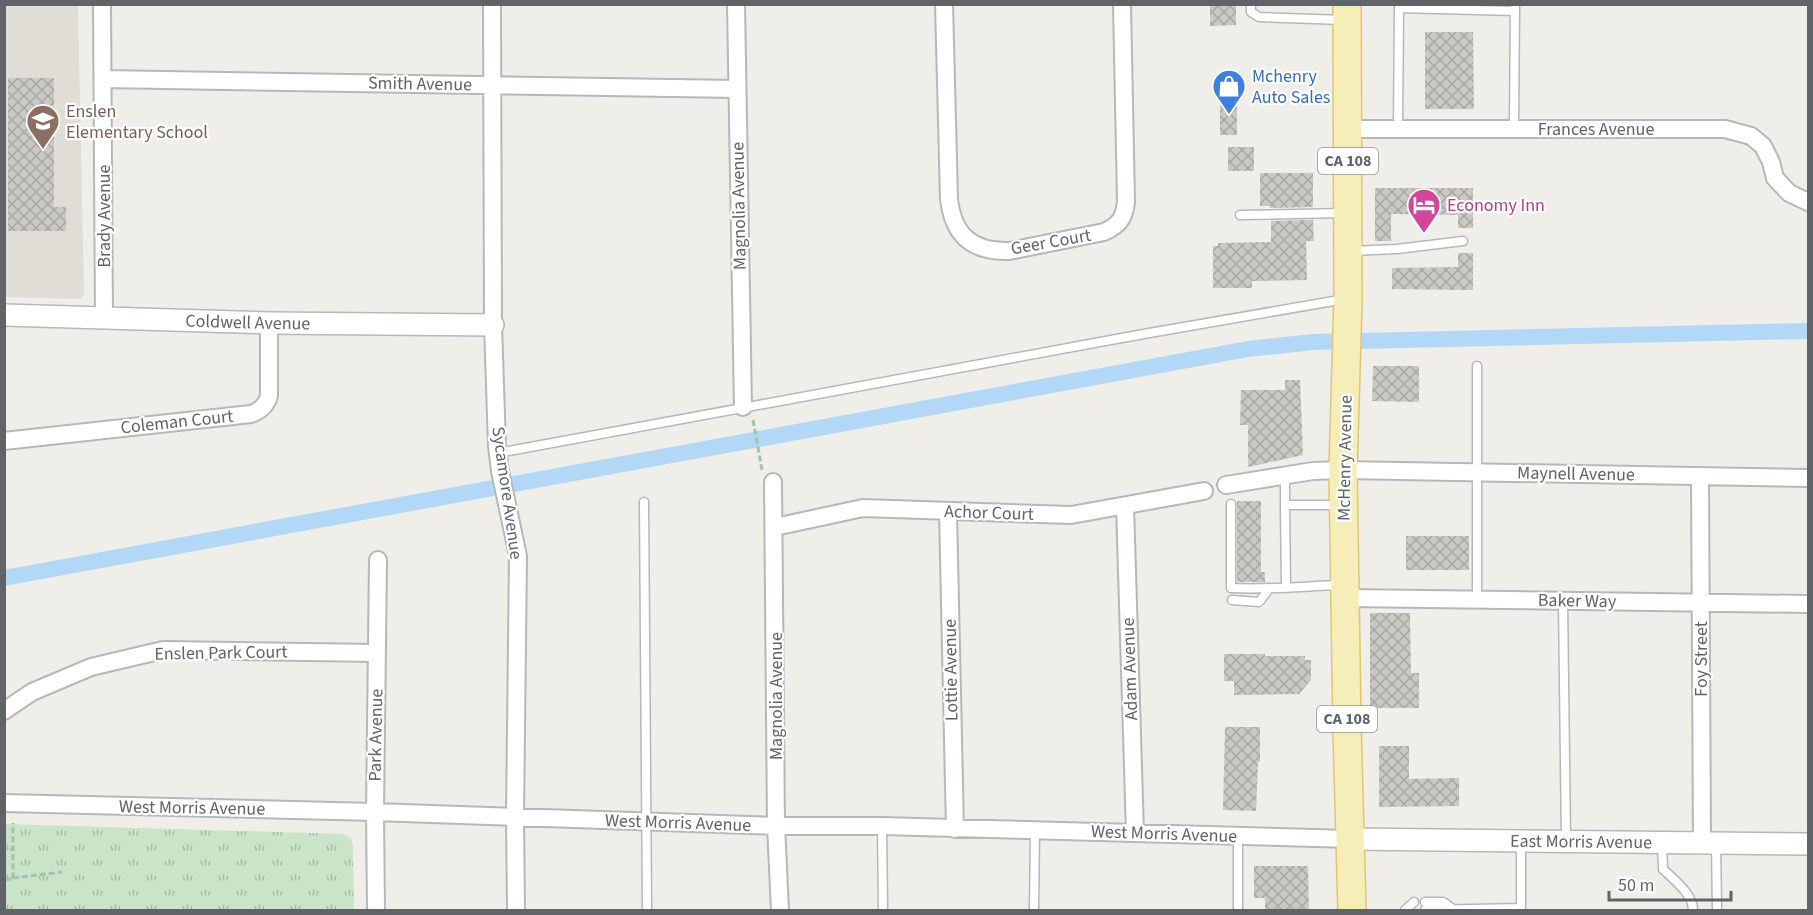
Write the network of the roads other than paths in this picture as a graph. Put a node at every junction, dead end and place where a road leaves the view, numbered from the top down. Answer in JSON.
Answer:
{"nodes":[{"id":1,"x":102,"y":4,"type":"edge"},
{"id":2,"x":492,"y":4,"type":"edge"},
{"id":3,"x":736,"y":4,"type":"edge"},
{"id":4,"x":944,"y":4,"type":"edge"},
{"id":5,"x":1122,"y":4,"type":"edge"},
{"id":6,"x":1251,"y":4,"type":"edge"},
{"id":7,"x":1399,"y":6,"type":"edge"},
{"id":8,"x":1515,"y":8,"type":"edge"},
{"id":9,"x":1347,"y":13,"type":"edge"},
{"id":10,"x":103,"y":79,"type":"junction"},
{"id":11,"x":492,"y":86,"type":"junction"},
{"id":12,"x":737,"y":89,"type":"junction"},
{"id":13,"x":1347,"y":129,"type":"junction"},
{"id":14,"x":1398,"y":129,"type":"junction"},
{"id":15,"x":1514,"y":129,"type":"junction"},
{"id":16,"x":1809,"y":202,"type":"edge"},
{"id":17,"x":1348,"y":213,"type":"junction"},
{"id":18,"x":1240,"y":215,"type":"dead end"},
{"id":19,"x":1463,"y":240,"type":"dead end"},
{"id":20,"x":1348,"y":251,"type":"junction"},
{"id":21,"x":1348,"y":308,"type":"junction"},
{"id":22,"x":4,"y":315,"type":"edge"},
{"id":23,"x":104,"y":319,"type":"junction"},
{"id":24,"x":269,"y":323,"type":"junction"},
{"id":25,"x":493,"y":325,"type":"junction"},
{"id":26,"x":1477,"y":366,"type":"dead end"},
{"id":27,"x":743,"y":407,"type":"junction"},
{"id":28,"x":4,"y":441,"type":"edge"},
{"id":29,"x":498,"y":453,"type":"junction"},
{"id":30,"x":1343,"y":470,"type":"junction"},
{"id":31,"x":1477,"y":472,"type":"junction"},
{"id":32,"x":1285,"y":476,"type":"junction"},
{"id":33,"x":1700,"y":476,"type":"junction"},
{"id":34,"x":1809,"y":478,"type":"edge"},
{"id":35,"x":773,"y":482,"type":"dead end"},
{"id":36,"x":1226,"y":485,"type":"dead end"},
{"id":37,"x":1204,"y":491,"type":"dead end"},
{"id":38,"x":644,"y":502,"type":"dead end"},
{"id":39,"x":1231,"y":504,"type":"dead end"},
{"id":40,"x":1285,"y":505,"type":"junction"},
{"id":41,"x":1344,"y":505,"type":"junction"},
{"id":42,"x":1125,"y":506,"type":"junction"},
{"id":43,"x":948,"y":512,"type":"junction"},
{"id":44,"x":775,"y":528,"type":"junction"},
{"id":45,"x":378,"y":560,"type":"dead end"},
{"id":46,"x":1286,"y":587,"type":"junction"},
{"id":47,"x":1269,"y":589,"type":"junction"},
{"id":48,"x":1346,"y":592,"type":"junction"},
{"id":49,"x":1232,"y":600,"type":"dead end"},
{"id":50,"x":1477,"y":600,"type":"junction"},
{"id":51,"x":1563,"y":601,"type":"junction"},
{"id":52,"x":1701,"y":603,"type":"junction"},
{"id":53,"x":1809,"y":604,"type":"edge"},
{"id":54,"x":377,"y":653,"type":"junction"},
{"id":55,"x":4,"y":711,"type":"edge"},
{"id":56,"x":4,"y":803,"type":"edge"},
{"id":57,"x":375,"y":812,"type":"junction"},
{"id":58,"x":515,"y":817,"type":"junction"},
{"id":59,"x":646,"y":821,"type":"junction"},
{"id":60,"x":776,"y":826,"type":"junction"},
{"id":61,"x":882,"y":826,"type":"junction"},
{"id":62,"x":955,"y":829,"type":"junction"},
{"id":63,"x":1035,"y":831,"type":"junction"},
{"id":64,"x":1135,"y":833,"type":"junction"},
{"id":65,"x":1238,"y":836,"type":"junction"},
{"id":66,"x":1351,"y":839,"type":"junction"},
{"id":67,"x":1521,"y":841,"type":"junction"},
{"id":68,"x":1566,"y":842,"type":"junction"},
{"id":69,"x":1662,"y":842,"type":"junction"},
{"id":70,"x":1709,"y":843,"type":"junction"},
{"id":71,"x":1809,"y":844,"type":"edge"},
{"id":72,"x":1414,"y":906,"type":"edge"},
{"id":73,"x":1425,"y":906,"type":"edge"},
{"id":74,"x":1522,"y":909,"type":"edge"},
{"id":75,"x":376,"y":910,"type":"edge"},
{"id":76,"x":516,"y":910,"type":"edge"},
{"id":77,"x":647,"y":910,"type":"edge"},
{"id":78,"x":780,"y":910,"type":"edge"},
{"id":79,"x":883,"y":910,"type":"edge"},
{"id":80,"x":1034,"y":910,"type":"edge"},
{"id":81,"x":1238,"y":910,"type":"edge"},
{"id":82,"x":1352,"y":910,"type":"edge"},
{"id":83,"x":1404,"y":910,"type":"edge"},
{"id":84,"x":1453,"y":910,"type":"edge"},
{"id":85,"x":1693,"y":910,"type":"edge"},
{"id":86,"x":1717,"y":910,"type":"edge"}],
"edges":[{"from":1,"to":10,"type":"street","name":"Brady Avenue"},
{"from":2,"to":11,"type":"street","name":"Sycamore Avenue"},
{"from":3,"to":12,"type":"street","name":"Magnolia Avenue"},
{"from":4,"to":5,"type":"street","name":"Geer Court"},
{"from":6,"to":9,"type":"lane"},
{"from":7,"to":8,"type":"lane"},
{"from":7,"to":14,"type":"lane"},
{"from":8,"to":15,"type":"lane"},
{"from":9,"to":13,"type":"main road","name":"McHenry Avenue","number":"CA 108"},
{"from":10,"to":11,"type":"street","name":"Smith Avenue"},
{"from":10,"to":23,"type":"street","name":"Brady Avenue"},
{"from":11,"to":12,"type":"street","name":"Smith Avenue"},
{"from":11,"to":25,"type":"street","name":"Sycamore Avenue"},
{"from":12,"to":27,"type":"street","name":"Magnolia Avenue"},
{"from":13,"to":14,"type":"street","name":"Frances Avenue"},
{"from":13,"to":17,"type":"main road","name":"McHenry Avenue","number":"CA 108"},
{"from":14,"to":15,"type":"street","name":"Frances Avenue"},
{"from":15,"to":16,"type":"street","name":"Frances Avenue"},
{"from":17,"to":18,"type":"lane"},
{"from":17,"to":20,"type":"main road","name":"McHenry Avenue","number":"CA 108"},
{"from":19,"to":20,"type":"lane"},
{"from":20,"to":21,"type":"main road","name":"McHenry Avenue","number":"CA 108"},
{"from":21,"to":27,"type":"lane"},
{"from":21,"to":30,"type":"main road","name":"McHenry Avenue","number":"CA 108"},
{"from":22,"to":23,"type":"street","name":"Coldwell Avenue"},
{"from":23,"to":24,"type":"street","name":"Coldwell Avenue"},
{"from":24,"to":25,"type":"street","name":"Coldwell Avenue"},
{"from":24,"to":28,"type":"street","name":"Coleman Court"},
{"from":25,"to":29,"type":"street","name":"Sycamore Avenue"},
{"from":26,"to":31,"type":"lane"},
{"from":27,"to":29,"type":"lane"},
{"from":29,"to":58,"type":"street","name":"Sycamore Avenue"},
{"from":30,"to":31,"type":"street","name":"Maynell Avenue"},
{"from":30,"to":32,"type":"street"},
{"from":30,"to":41,"type":"main road","name":"McHenry Avenue","number":"CA 108"},
{"from":31,"to":33,"type":"street","name":"Maynell Avenue"},
{"from":31,"to":50,"type":"lane"},
{"from":32,"to":36,"type":"street"},
{"from":32,"to":40,"type":"lane"},
{"from":33,"to":34,"type":"street","name":"Maynell Avenue"},
{"from":33,"to":52,"type":"street","name":"Foy Street"},
{"from":35,"to":44,"type":"street","name":"Magnolia Avenue"},
{"from":37,"to":42,"type":"street","name":"Achor Court"},
{"from":38,"to":59,"type":"lane"},
{"from":39,"to":47,"type":"lane"},
{"from":40,"to":41,"type":"lane"},
{"from":40,"to":46,"type":"lane"},
{"from":41,"to":48,"type":"main road","name":"McHenry Avenue","number":"CA 108"},
{"from":42,"to":43,"type":"street","name":"Achor Court"},
{"from":42,"to":64,"type":"street","name":"Adam Avenue"},
{"from":43,"to":44,"type":"street","name":"Achor Court"},
{"from":43,"to":62,"type":"street","name":"Lottie Avenue"},
{"from":44,"to":60,"type":"street","name":"Magnolia Avenue"},
{"from":45,"to":54,"type":"street","name":"Park Avenue"},
{"from":46,"to":47,"type":"lane"},
{"from":46,"to":48,"type":"lane"},
{"from":47,"to":49,"type":"lane"},
{"from":48,"to":50,"type":"street","name":"Baker Way"},
{"from":48,"to":66,"type":"main road","name":"McHenry Avenue","number":"CA 108"},
{"from":50,"to":51,"type":"street","name":"Baker Way"},
{"from":51,"to":52,"type":"street","name":"Baker Way"},
{"from":51,"to":68,"type":"lane"},
{"from":52,"to":53,"type":"street","name":"Baker Way"},
{"from":52,"to":70,"type":"street","name":"Foy Street"},
{"from":54,"to":55,"type":"street","name":"Enslen Park Court"},
{"from":54,"to":57,"type":"street","name":"Park Avenue"},
{"from":56,"to":57,"type":"street","name":"West Morris Avenue"},
{"from":57,"to":58,"type":"street","name":"West Morris Avenue"},
{"from":57,"to":75,"type":"street","name":"Park Avenue"},
{"from":58,"to":59,"type":"street","name":"West Morris Avenue"},
{"from":58,"to":76,"type":"street","name":"Sycamore Avenue"},
{"from":59,"to":60,"type":"street","name":"West Morris Avenue"},
{"from":59,"to":77,"type":"lane"},
{"from":60,"to":61,"type":"street","name":"West Morris Avenue"},
{"from":60,"to":78,"type":"street","name":"Magnolia Avenue"},
{"from":61,"to":62,"type":"street","name":"West Morris Avenue"},
{"from":61,"to":79,"type":"lane"},
{"from":62,"to":63,"type":"street","name":"West Morris Avenue"},
{"from":63,"to":64,"type":"street","name":"West Morris Avenue"},
{"from":63,"to":80,"type":"lane"},
{"from":64,"to":65,"type":"street","name":"West Morris Avenue"},
{"from":65,"to":66,"type":"street","name":"West Morris Avenue"},
{"from":65,"to":81,"type":"lane"},
{"from":66,"to":67,"type":"street","name":"East Morris Avenue"},
{"from":66,"to":82,"type":"main road","name":"McHenry Avenue","number":"CA 108"},
{"from":67,"to":68,"type":"street","name":"East Morris Avenue"},
{"from":67,"to":74,"type":"lane"},
{"from":68,"to":69,"type":"street","name":"East Morris Avenue"},
{"from":69,"to":70,"type":"street","name":"East Morris Avenue"},
{"from":69,"to":85,"type":"lane"},
{"from":70,"to":71,"type":"street","name":"East Morris Avenue"},
{"from":70,"to":86,"type":"lane"},
{"from":72,"to":83,"type":"lane"},
{"from":73,"to":84,"type":"lane"},
{"from":74,"to":84,"type":"lane"}]}
